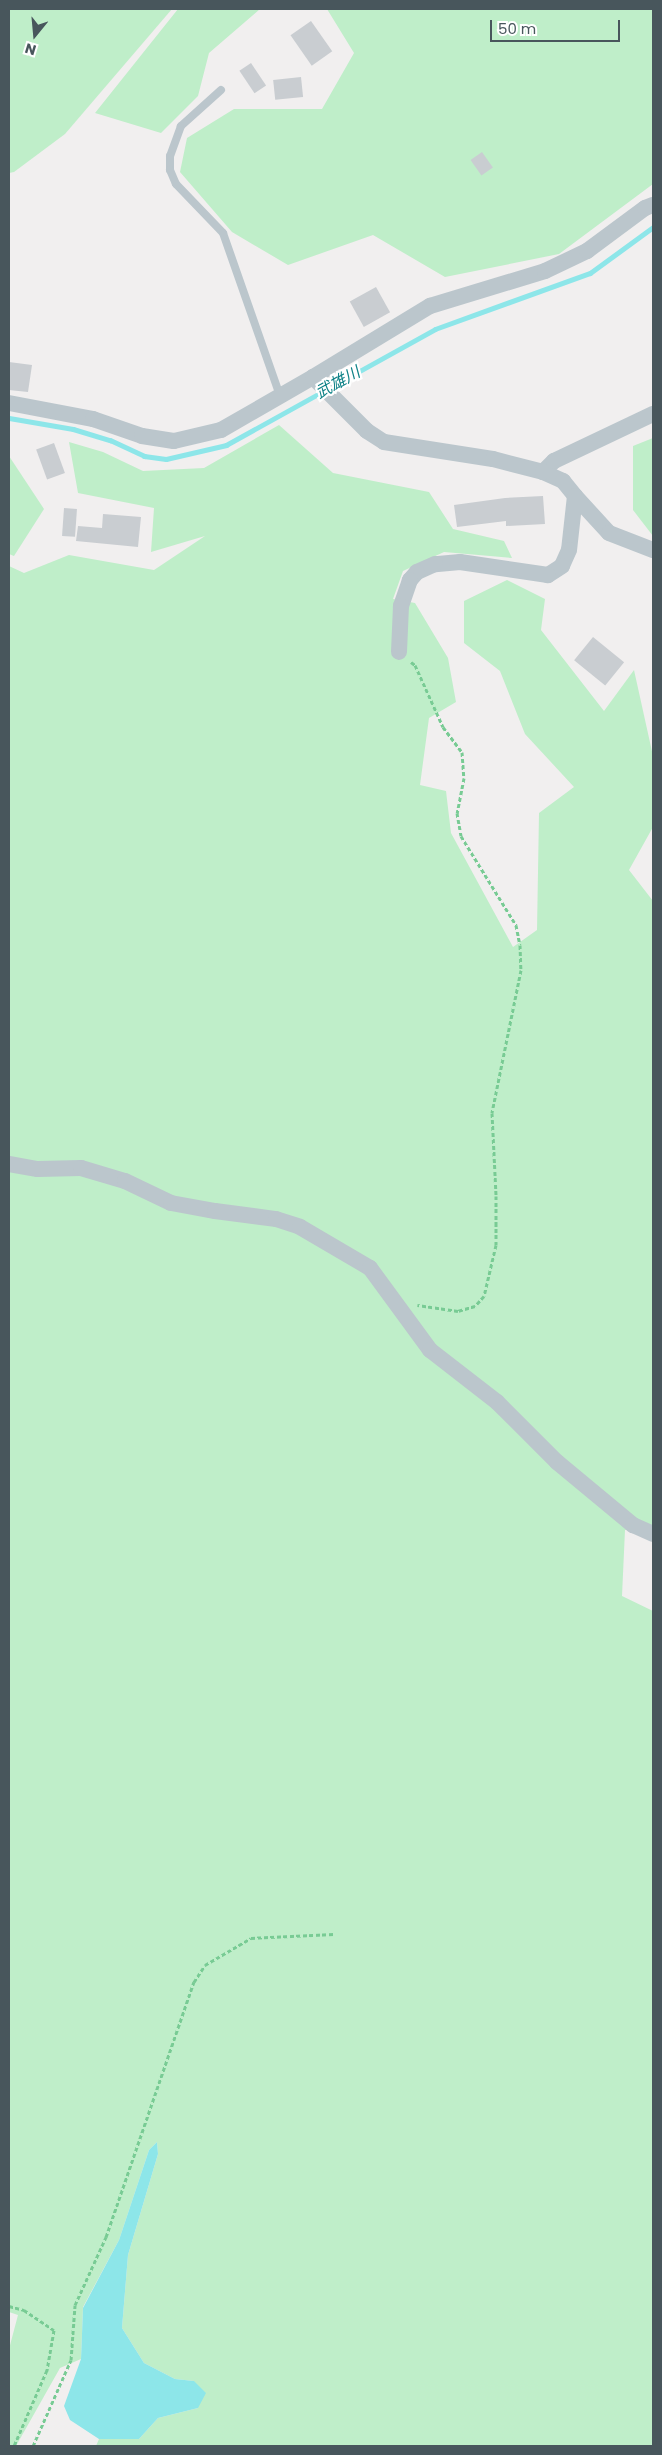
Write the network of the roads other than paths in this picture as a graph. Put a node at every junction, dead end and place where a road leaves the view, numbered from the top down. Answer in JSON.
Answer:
{"nodes":[{"id":1,"x":221,"y":90,"type":"dead end"},
{"id":2,"x":653,"y":204,"type":"edge"},
{"id":3,"x":313,"y":377,"type":"junction"},
{"id":4,"x":280,"y":396,"type":"junction"},
{"id":5,"x":9,"y":403,"type":"edge"},
{"id":6,"x":653,"y":414,"type":"edge"},
{"id":7,"x":543,"y":472,"type":"junction"},
{"id":8,"x":575,"y":496,"type":"junction"},
{"id":9,"x":653,"y":550,"type":"edge"},
{"id":10,"x":399,"y":652,"type":"road end"},
{"id":11,"x":9,"y":1164,"type":"edge"},
{"id":12,"x":653,"y":1534,"type":"edge"}],
"edges":[{"from":1,"to":4,"type":"lane"},
{"from":2,"to":3,"type":"street"},
{"from":3,"to":4,"type":"street"},
{"from":3,"to":7,"type":"street"},
{"from":4,"to":5,"type":"street"},
{"from":6,"to":7,"type":"street"},
{"from":7,"to":8,"type":"street"},
{"from":8,"to":9,"type":"street"},
{"from":8,"to":10,"type":"street"},
{"from":11,"to":12,"type":"street"}]}
